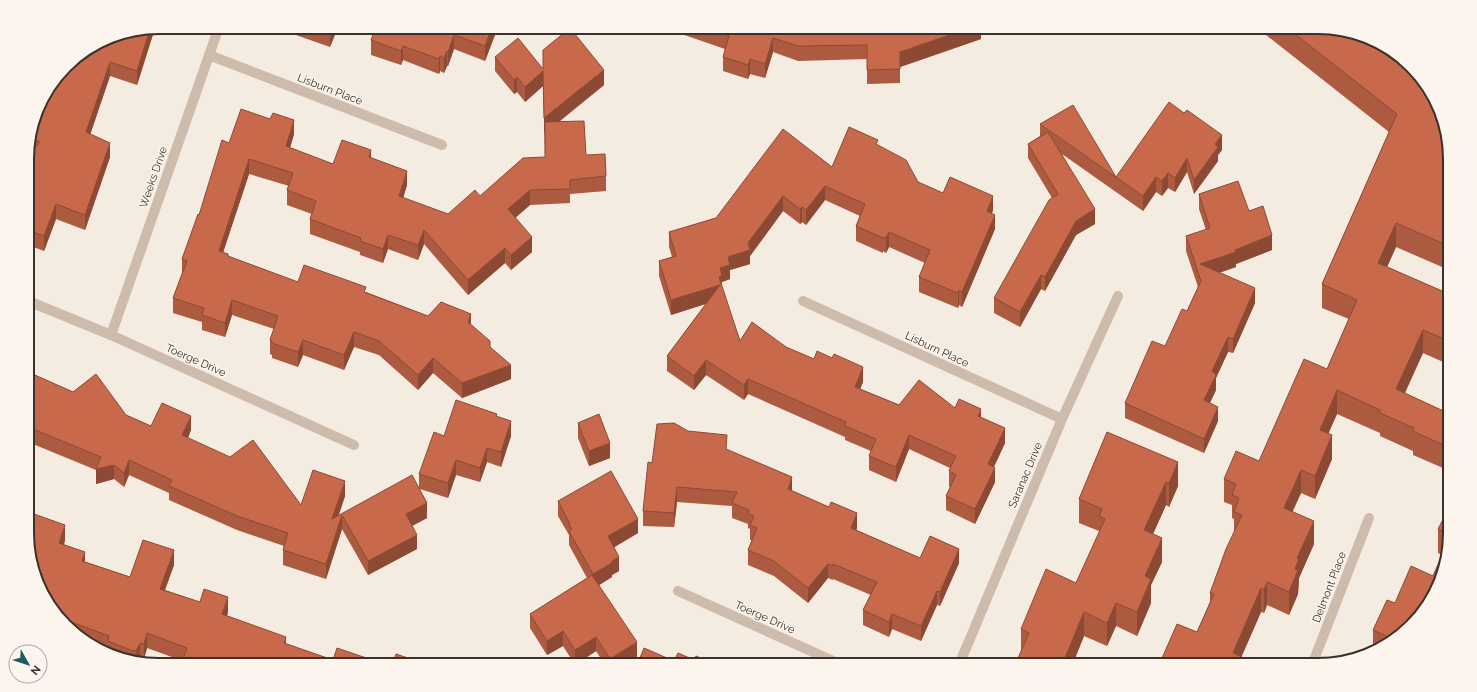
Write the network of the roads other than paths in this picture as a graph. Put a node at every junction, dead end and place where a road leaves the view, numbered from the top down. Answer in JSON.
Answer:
{"nodes":[{"id":1,"x":216,"y":34,"type":"edge"},
{"id":2,"x":209,"y":55,"type":"junction"},
{"id":3,"x":442,"y":145,"type":"dead end"},
{"id":4,"x":1118,"y":296,"type":"dead end"},
{"id":5,"x":803,"y":301,"type":"dead end"},
{"id":6,"x":34,"y":303,"type":"edge"},
{"id":7,"x":110,"y":335,"type":"junction"},
{"id":8,"x":1062,"y":419,"type":"junction"},
{"id":9,"x":354,"y":445,"type":"dead end"},
{"id":10,"x":1369,"y":518,"type":"dead end"},
{"id":11,"x":678,"y":592,"type":"dead end"},
{"id":12,"x":826,"y":658,"type":"edge"},
{"id":13,"x":961,"y":658,"type":"edge"},
{"id":14,"x":1315,"y":658,"type":"edge"}],
"edges":[{"from":1,"to":2,"type":"street","name":"Weeks Drive"},
{"from":2,"to":3,"type":"street","name":"Lisburn Place"},
{"from":2,"to":7,"type":"street","name":"Weeks Drive"},
{"from":4,"to":8,"type":"street","name":"Saranac Drive"},
{"from":5,"to":8,"type":"street","name":"Lisburn Place"},
{"from":6,"to":7,"type":"street","name":"Toerge Drive"},
{"from":7,"to":9,"type":"street","name":"Toerge Drive"},
{"from":8,"to":13,"type":"street","name":"Saranac Drive"},
{"from":10,"to":14,"type":"street","name":"Delmont Place"},
{"from":11,"to":12,"type":"street","name":"Toerge Drive"}]}
